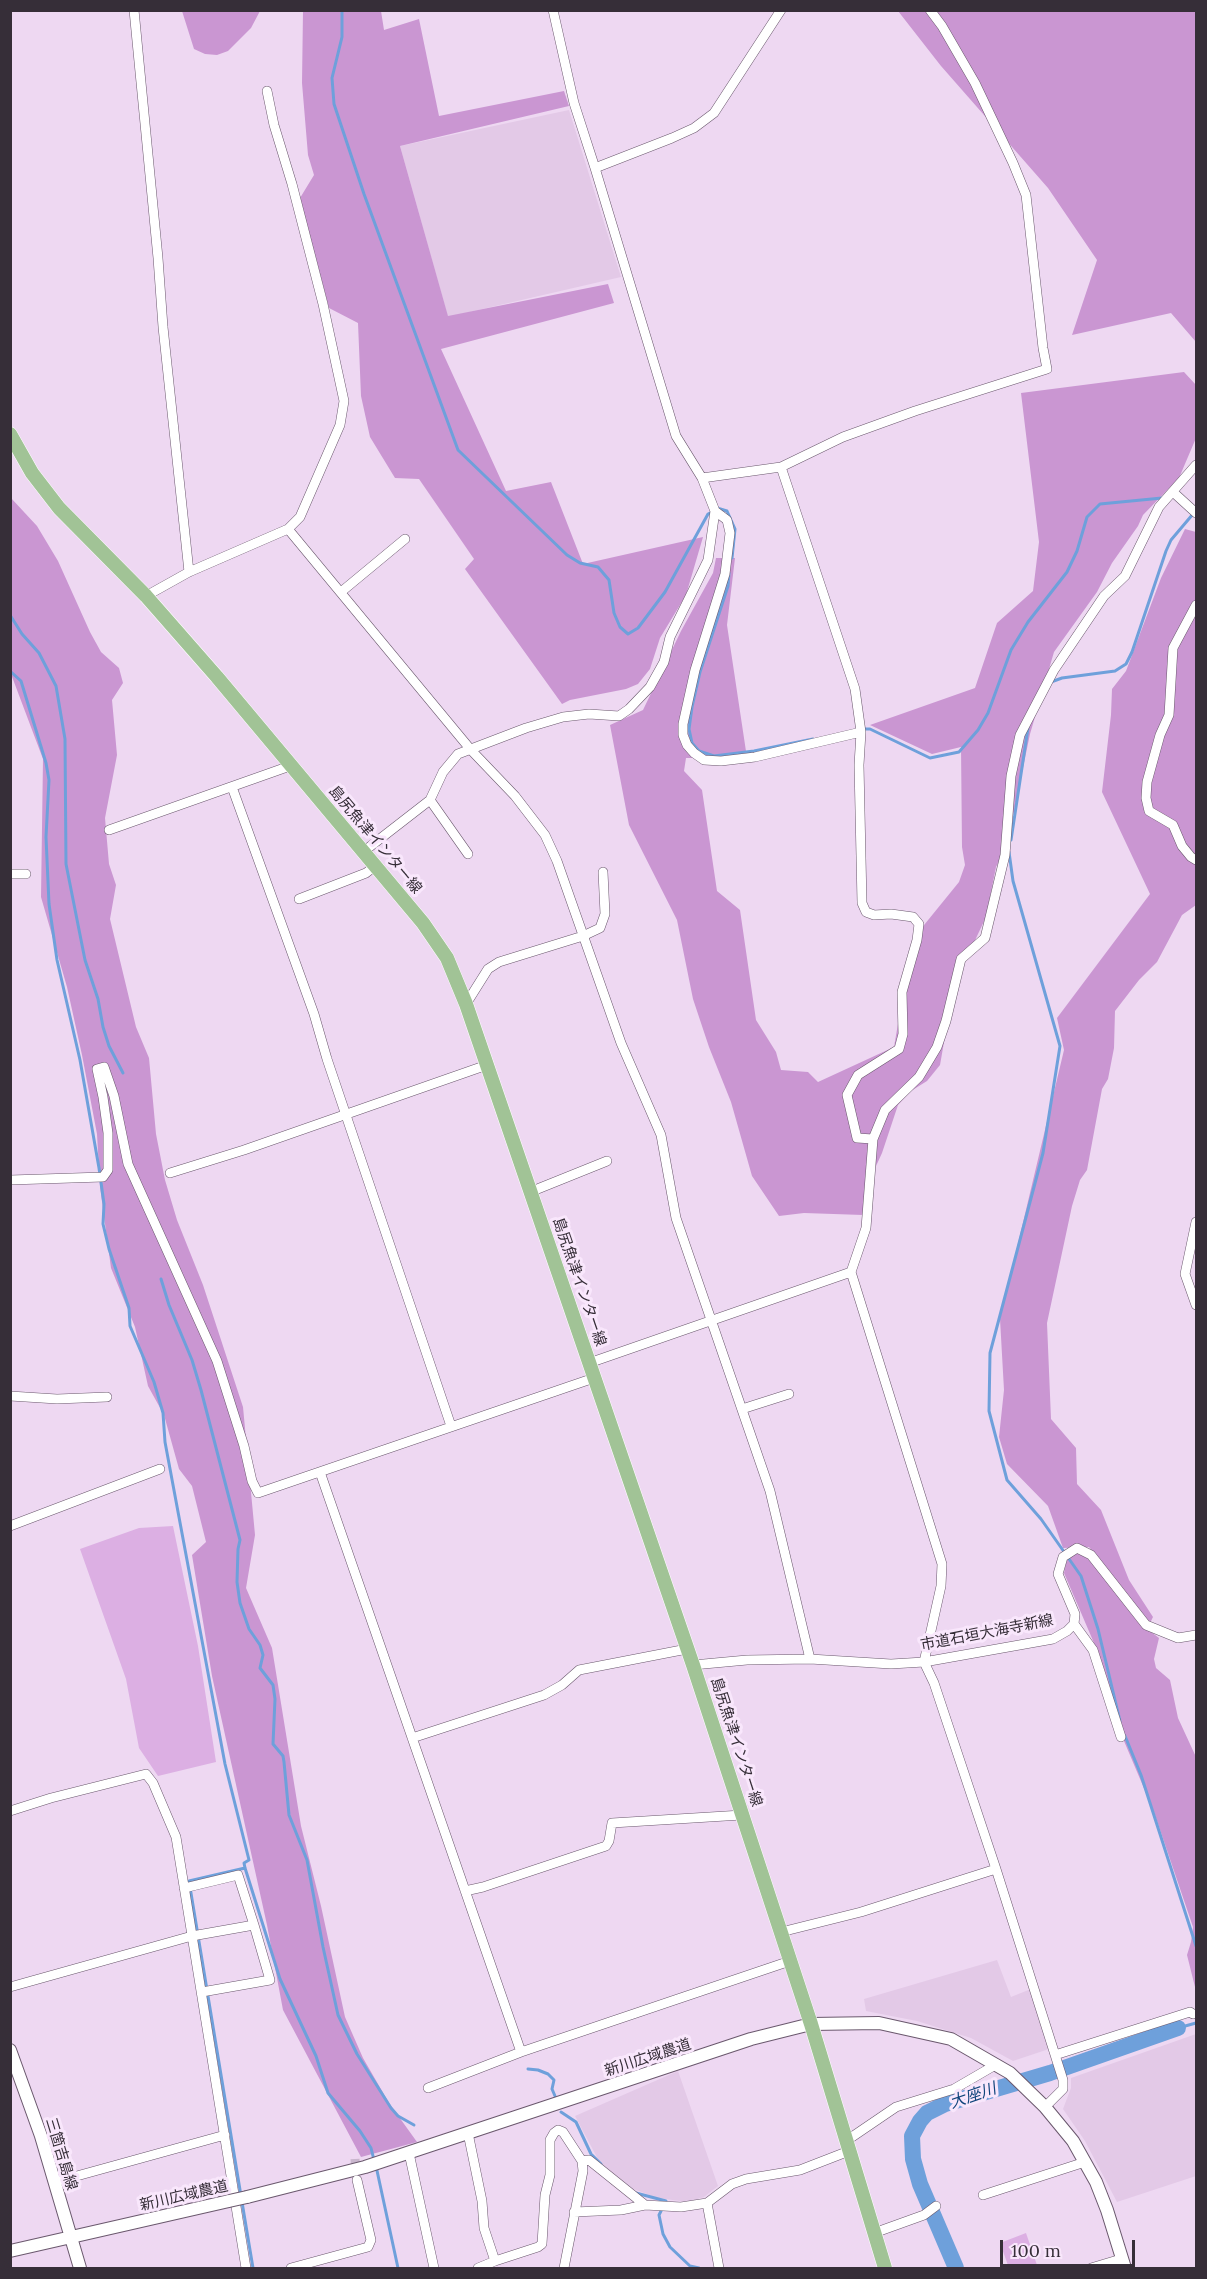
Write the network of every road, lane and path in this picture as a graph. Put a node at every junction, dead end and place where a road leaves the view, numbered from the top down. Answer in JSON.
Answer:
{"nodes":[{"id":1,"x":134,"y":10,"type":"edge"},
{"id":2,"x":553,"y":10,"type":"edge"},
{"id":3,"x":781,"y":10,"type":"edge"},
{"id":4,"x":930,"y":10,"type":"edge"},
{"id":5,"x":267,"y":92,"type":"dead end"},
{"id":6,"x":596,"y":168,"type":"junction"},
{"id":7,"x":10,"y":434,"type":"edge"},
{"id":8,"x":1197,"y":465,"type":"edge"},
{"id":9,"x":781,"y":467,"type":"junction"},
{"id":10,"x":702,"y":478,"type":"junction"},
{"id":11,"x":1173,"y":492,"type":"junction"},
{"id":12,"x":715,"y":511,"type":"junction"},
{"id":13,"x":1197,"y":513,"type":"edge"},
{"id":14,"x":288,"y":530,"type":"junction"},
{"id":15,"x":405,"y":539,"type":"dead end"},
{"id":16,"x":189,"y":572,"type":"junction"},
{"id":17,"x":341,"y":592,"type":"junction"},
{"id":18,"x":146,"y":596,"type":"junction"},
{"id":19,"x":1197,"y":605,"type":"edge"},
{"id":20,"x":861,"y":732,"type":"junction"},
{"id":21,"x":471,"y":750,"type":"junction"},
{"id":22,"x":290,"y":766,"type":"junction"},
{"id":23,"x":232,"y":787,"type":"junction"},
{"id":24,"x":430,"y":800,"type":"junction"},
{"id":25,"x":109,"y":830,"type":"dead end"},
{"id":26,"x":363,"y":852,"type":"junction"},
{"id":27,"x":468,"y":854,"type":"dead end"},
{"id":28,"x":1197,"y":860,"type":"edge"},
{"id":29,"x":375,"y":866,"type":"junction"},
{"id":30,"x":603,"y":872,"type":"dead end"},
{"id":31,"x":10,"y":874,"type":"edge"},
{"id":32,"x":26,"y":874,"type":"dead end"},
{"id":33,"x":299,"y":899,"type":"dead end"},
{"id":34,"x":582,"y":936,"type":"junction"},
{"id":35,"x":466,"y":1004,"type":"junction"},
{"id":36,"x":487,"y":1065,"type":"junction"},
{"id":37,"x":345,"y":1113,"type":"junction"},
{"id":38,"x":873,"y":1139,"type":"junction"},
{"id":39,"x":607,"y":1161,"type":"dead end"},
{"id":40,"x":170,"y":1173,"type":"dead end"},
{"id":41,"x":10,"y":1180,"type":"edge"},
{"id":42,"x":530,"y":1192,"type":"junction"},
{"id":43,"x":1197,"y":1222,"type":"edge"},
{"id":44,"x":851,"y":1272,"type":"junction"},
{"id":45,"x":1197,"y":1305,"type":"edge"},
{"id":46,"x":711,"y":1320,"type":"junction"},
{"id":47,"x":589,"y":1363,"type":"junction"},
{"id":48,"x":594,"y":1378,"type":"junction"},
{"id":49,"x":789,"y":1394,"type":"dead end"},
{"id":50,"x":10,"y":1396,"type":"edge"},
{"id":51,"x":107,"y":1397,"type":"dead end"},
{"id":52,"x":742,"y":1409,"type":"junction"},
{"id":53,"x":451,"y":1426,"type":"junction"},
{"id":54,"x":160,"y":1469,"type":"dead end"},
{"id":55,"x":320,"y":1472,"type":"junction"},
{"id":56,"x":10,"y":1526,"type":"edge"},
{"id":57,"x":1074,"y":1624,"type":"junction"},
{"id":58,"x":1197,"y":1635,"type":"edge"},
{"id":59,"x":687,"y":1649,"type":"junction"},
{"id":60,"x":810,"y":1659,"type":"junction"},
{"id":61,"x":924,"y":1662,"type":"junction"},
{"id":62,"x":693,"y":1665,"type":"junction"},
{"id":63,"x":1121,"y":1737,"type":"dead end"},
{"id":64,"x":412,"y":1738,"type":"junction"},
{"id":65,"x":10,"y":1811,"type":"edge"},
{"id":66,"x":742,"y":1815,"type":"junction"},
{"id":67,"x":996,"y":1869,"type":"junction"},
{"id":68,"x":189,"y":1887,"type":"junction"},
{"id":69,"x":465,"y":1891,"type":"junction"},
{"id":70,"x":254,"y":1925,"type":"junction"},
{"id":71,"x":781,"y":1932,"type":"junction"},
{"id":72,"x":195,"y":1935,"type":"junction"},
{"id":73,"x":790,"y":1961,"type":"junction"},
{"id":74,"x":10,"y":1987,"type":"edge"},
{"id":75,"x":204,"y":1992,"type":"junction"},
{"id":76,"x":1192,"y":2014,"type":"dead end"},
{"id":77,"x":810,"y":2024,"type":"junction"},
{"id":78,"x":10,"y":2050,"type":"edge"},
{"id":79,"x":521,"y":2052,"type":"junction"},
{"id":80,"x":1055,"y":2057,"type":"junction"},
{"id":81,"x":997,"y":2064,"type":"junction"},
{"id":82,"x":428,"y":2088,"type":"dead end"},
{"id":83,"x":1045,"y":2107,"type":"junction"},
{"id":84,"x":468,"y":2133,"type":"junction"},
{"id":85,"x":225,"y":2135,"type":"junction"},
{"id":86,"x":848,"y":2146,"type":"junction"},
{"id":87,"x":409,"y":2153,"type":"junction"},
{"id":88,"x":582,"y":2161,"type":"junction"},
{"id":89,"x":1085,"y":2162,"type":"junction"},
{"id":90,"x":357,"y":2180,"type":"tunnel mouth"},
{"id":91,"x":55,"y":2182,"type":"junction"},
{"id":92,"x":983,"y":2195,"type":"dead end"},
{"id":93,"x":707,"y":2204,"type":"junction"},
{"id":94,"x":645,"y":2205,"type":"junction"},
{"id":95,"x":936,"y":2206,"type":"dead end"},
{"id":96,"x":574,"y":2212,"type":"junction"},
{"id":97,"x":874,"y":2233,"type":"junction"},
{"id":98,"x":70,"y":2238,"type":"junction"},
{"id":99,"x":10,"y":2251,"type":"edge"},
{"id":100,"x":505,"y":2258,"type":"junction"},
{"id":101,"x":495,"y":2261,"type":"junction"},
{"id":102,"x":1123,"y":2264,"type":"edge"},
{"id":103,"x":80,"y":2268,"type":"edge"},
{"id":104,"x":246,"y":2268,"type":"edge"},
{"id":105,"x":291,"y":2268,"type":"edge"},
{"id":106,"x":434,"y":2268,"type":"edge"},
{"id":107,"x":478,"y":2268,"type":"edge"},
{"id":108,"x":510,"y":2268,"type":"edge"},
{"id":109,"x":564,"y":2268,"type":"edge"},
{"id":110,"x":719,"y":2268,"type":"edge"},
{"id":111,"x":885,"y":2268,"type":"edge"},
{"id":112,"x":1090,"y":2268,"type":"edge"}],
"edges":[{"from":1,"to":16,"type":"street"},
{"from":2,"to":6,"type":"street"},
{"from":3,"to":6,"type":"street"},
{"from":4,"to":9,"type":"street"},
{"from":5,"to":14,"type":"street"},
{"from":6,"to":10,"type":"street"},
{"from":7,"to":18,"type":"main road","name":"島尻魚津インター線"},
{"from":8,"to":11,"type":"street"},
{"from":9,"to":10,"type":"street"},
{"from":9,"to":20,"type":"street"},
{"from":10,"to":12,"type":"street"},
{"from":11,"to":13,"type":"street"},
{"from":11,"to":38,"type":"street"},
{"from":12,"to":20,"type":"street"},
{"from":12,"to":21,"type":"street"},
{"from":14,"to":16,"type":"street"},
{"from":14,"to":17,"type":"street"},
{"from":15,"to":17,"type":"street"},
{"from":16,"to":18,"type":"street"},
{"from":17,"to":21,"type":"street"},
{"from":18,"to":22,"type":"main road","name":"島尻魚津インター線"},
{"from":19,"to":28,"type":"street"},
{"from":20,"to":38,"type":"street"},
{"from":21,"to":24,"type":"street"},
{"from":21,"to":34,"type":"street"},
{"from":22,"to":23,"type":"street"},
{"from":22,"to":26,"type":"main road","name":"島尻魚津インター線"},
{"from":23,"to":25,"type":"street"},
{"from":23,"to":37,"type":"street"},
{"from":24,"to":26,"type":"street"},
{"from":24,"to":27,"type":"street"},
{"from":26,"to":29,"type":"main road","name":"島尻魚津インター線"},
{"from":29,"to":33,"type":"street"},
{"from":29,"to":35,"type":"main road","name":"島尻魚津インター線"},
{"from":30,"to":34,"type":"street"},
{"from":31,"to":32,"type":"street"},
{"from":34,"to":35,"type":"street"},
{"from":34,"to":46,"type":"street"},
{"from":35,"to":36,"type":"main road","name":"島尻魚津インター線"},
{"from":36,"to":37,"type":"street"},
{"from":36,"to":42,"type":"main road","name":"島尻魚津インター線"},
{"from":37,"to":40,"type":"street"},
{"from":37,"to":53,"type":"street"},
{"from":38,"to":44,"type":"street"},
{"from":39,"to":42,"type":"street"},
{"from":41,"to":55,"type":"street"},
{"from":42,"to":47,"type":"main road","name":"島尻魚津インター線"},
{"from":43,"to":45,"type":"street"},
{"from":44,"to":46,"type":"street"},
{"from":44,"to":61,"type":"street"},
{"from":46,"to":47,"type":"street"},
{"from":46,"to":52,"type":"street"},
{"from":47,"to":48,"type":"main road","name":"島尻魚津インター線"},
{"from":48,"to":53,"type":"street"},
{"from":48,"to":59,"type":"main road","name":"島尻魚津インター線"},
{"from":49,"to":52,"type":"street"},
{"from":50,"to":51,"type":"street"},
{"from":52,"to":60,"type":"street"},
{"from":53,"to":55,"type":"street"},
{"from":54,"to":56,"type":"street"},
{"from":55,"to":64,"type":"street"},
{"from":57,"to":58,"type":"street","name":"市道石垣大海寺新線"},
{"from":57,"to":61,"type":"street","name":"市道石垣大海寺新線"},
{"from":57,"to":63,"type":"street"},
{"from":59,"to":62,"type":"main road","name":"島尻魚津インター線"},
{"from":59,"to":64,"type":"street"},
{"from":60,"to":61,"type":"street","name":"市道石垣大海寺新線"},
{"from":60,"to":62,"type":"street","name":"市道石垣大海寺新線"},
{"from":61,"to":67,"type":"street"},
{"from":62,"to":66,"type":"main road","name":"島尻魚津インター線"},
{"from":64,"to":69,"type":"street"},
{"from":65,"to":68,"type":"street"},
{"from":66,"to":69,"type":"street"},
{"from":66,"to":71,"type":"main road","name":"島尻魚津インター線"},
{"from":67,"to":71,"type":"street"},
{"from":67,"to":80,"type":"street"},
{"from":68,"to":70,"type":"street"},
{"from":68,"to":72,"type":"street"},
{"from":69,"to":79,"type":"street"},
{"from":70,"to":72,"type":"street"},
{"from":70,"to":75,"type":"street"},
{"from":71,"to":73,"type":"main road","name":"島尻魚津インター線"},
{"from":72,"to":74,"type":"street"},
{"from":72,"to":75,"type":"street"},
{"from":73,"to":77,"type":"main road","name":"島尻魚津インター線"},
{"from":73,"to":79,"type":"street"},
{"from":75,"to":85,"type":"street"},
{"from":76,"to":80,"type":"street"},
{"from":77,"to":81,"type":"street","name":"新川広域農道"},
{"from":77,"to":84,"type":"street","name":"新川広域農道"},
{"from":77,"to":86,"type":"main road","name":"島尻魚津インター線"},
{"from":78,"to":91,"type":"street","name":"三箇吉島線"},
{"from":79,"to":82,"type":"street"},
{"from":80,"to":83,"type":"street"},
{"from":81,"to":83,"type":"street","name":"新川広域農道"},
{"from":81,"to":86,"type":"street"},
{"from":83,"to":89,"type":"street","name":"新川広域農道"},
{"from":84,"to":87,"type":"street","name":"新川広域農道"},
{"from":84,"to":101,"type":"street"},
{"from":85,"to":91,"type":"street"},
{"from":85,"to":104,"type":"street"},
{"from":86,"to":93,"type":"street"},
{"from":86,"to":97,"type":"main road","name":"島尻魚津インター線"},
{"from":87,"to":98,"type":"street","name":"新川広域農道","bridge":true},
{"from":87,"to":106,"type":"street"},
{"from":88,"to":94,"type":"street"},
{"from":88,"to":96,"type":"street"},
{"from":88,"to":100,"type":"street"},
{"from":89,"to":92,"type":"street"},
{"from":89,"to":102,"type":"street","name":"新川広域農道"},
{"from":90,"to":105,"type":"street"},
{"from":91,"to":98,"type":"street","name":"三箇吉島線"},
{"from":93,"to":94,"type":"street"},
{"from":93,"to":110,"type":"street"},
{"from":94,"to":96,"type":"street"},
{"from":95,"to":97,"type":"street"},
{"from":96,"to":109,"type":"street"},
{"from":97,"to":111,"type":"main road","name":"島尻魚津インター線"},
{"from":98,"to":99,"type":"street","name":"新川広域農道"},
{"from":98,"to":103,"type":"street","name":"三箇吉島線"},
{"from":100,"to":101,"type":"street"},
{"from":100,"to":108,"type":"street"},
{"from":101,"to":107,"type":"street"},
{"from":102,"to":112,"type":"street"}]}
